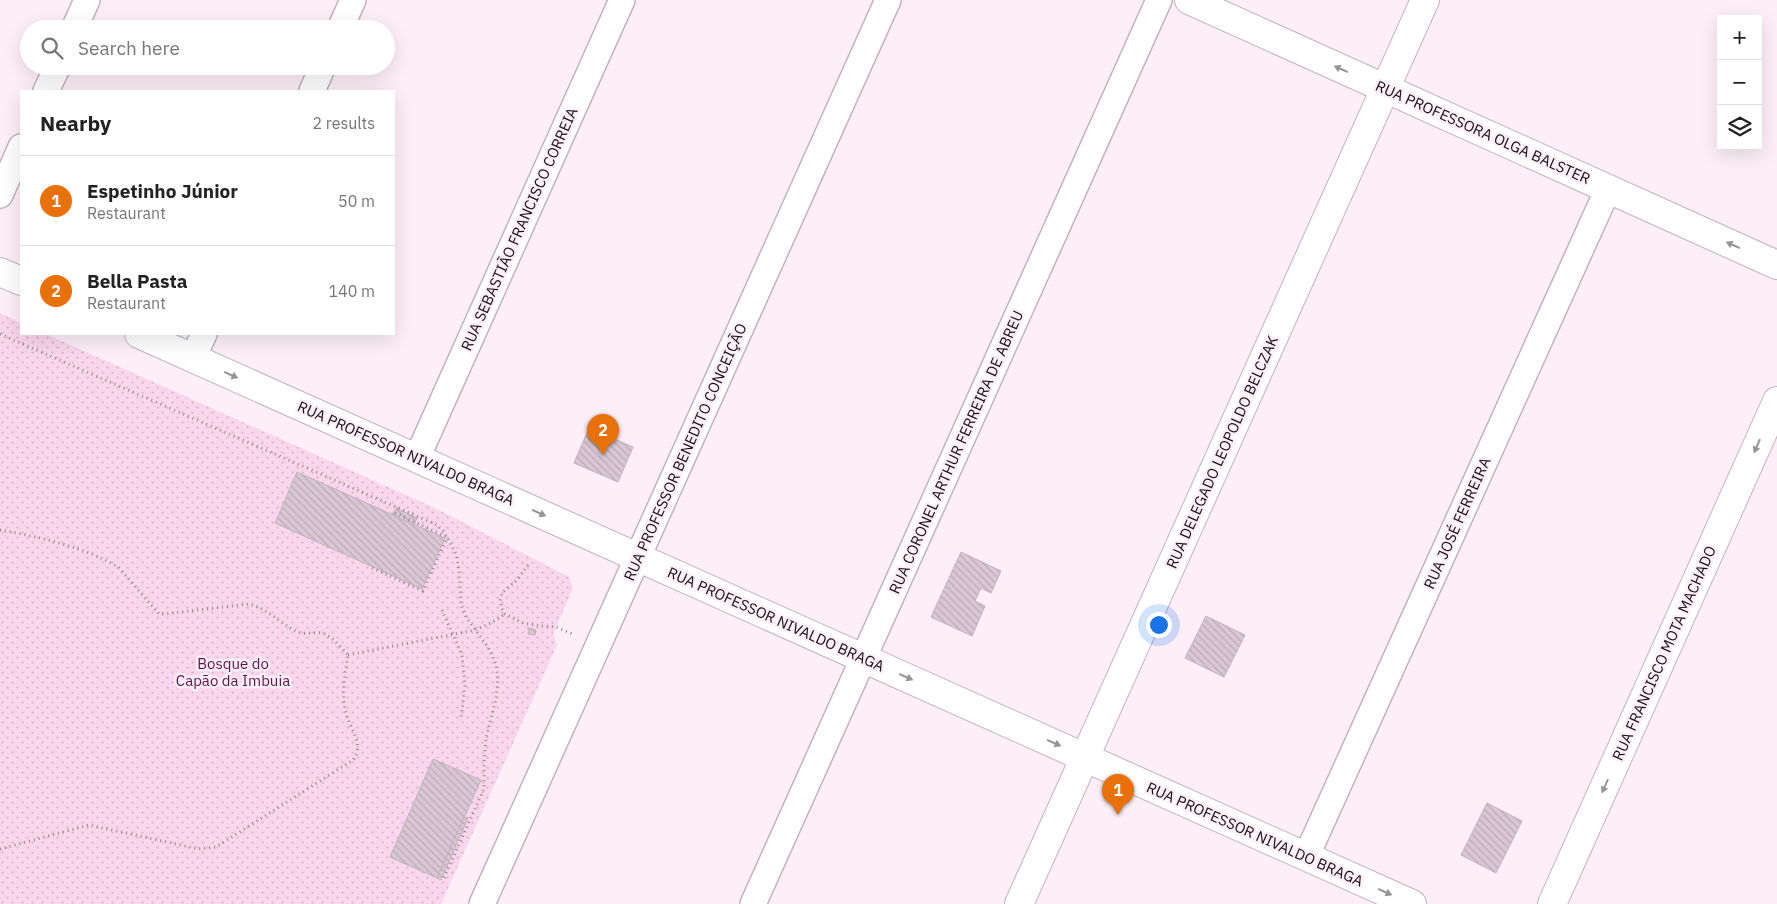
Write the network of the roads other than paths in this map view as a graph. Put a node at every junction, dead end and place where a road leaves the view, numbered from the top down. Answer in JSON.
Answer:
{"nodes":[{"id":1,"x":87,"y":0,"type":"edge"},
{"id":2,"x":353,"y":0,"type":"edge"},
{"id":3,"x":622,"y":0,"type":"edge"},
{"id":4,"x":888,"y":0,"type":"edge"},
{"id":5,"x":1159,"y":0,"type":"edge"},
{"id":6,"x":1189,"y":0,"type":"edge"},
{"id":7,"x":1425,"y":0,"type":"edge"},
{"id":8,"x":78,"y":20,"type":"edge"},
{"id":9,"x":344,"y":20,"type":"edge"},
{"id":10,"x":54,"y":75,"type":"edge"},
{"id":11,"x":319,"y":75,"type":"edge"},
{"id":12,"x":1386,"y":88,"type":"junction"},
{"id":13,"x":46,"y":90,"type":"edge"},
{"id":14,"x":312,"y":90,"type":"edge"},
{"id":15,"x":20,"y":149,"type":"edge"},
{"id":16,"x":1608,"y":189,"type":"junction"},
{"id":17,"x":0,"y":195,"type":"edge"},
{"id":18,"x":1777,"y":265,"type":"edge"},
{"id":19,"x":0,"y":272,"type":"edge"},
{"id":20,"x":20,"y":281,"type":"edge"},
{"id":21,"x":144,"y":335,"type":"edge"},
{"id":22,"x":198,"y":346,"type":"edge"},
{"id":23,"x":1777,"y":401,"type":"edge"},
{"id":24,"x":417,"y":458,"type":"junction"},
{"id":25,"x":638,"y":557,"type":"junction"},
{"id":26,"x":864,"y":658,"type":"junction"},
{"id":27,"x":1085,"y":758,"type":"junction"},
{"id":28,"x":1306,"y":857,"type":"junction"},
{"id":29,"x":482,"y":904,"type":"edge"},
{"id":30,"x":753,"y":904,"type":"edge"},
{"id":31,"x":1019,"y":904,"type":"edge"},
{"id":32,"x":1412,"y":904,"type":"edge"},
{"id":33,"x":1552,"y":904,"type":"edge"}],
"edges":[{"from":1,"to":8,"type":"street"},
{"from":2,"to":9,"type":"street"},
{"from":3,"to":24,"type":"street","name":"RUA SEBASTIÃO FRANCISCO CORREIA"},
{"from":4,"to":25,"type":"street","name":"RUA PROFESSOR BENEDITO CONCEIÇÃO"},
{"from":5,"to":26,"type":"street","name":"RUA CORONEL ARTHUR FERREIRA DE ABREU"},
{"from":12,"to":6,"type":"main road","name":"RUA PROFESSORA OLGA BALSTER","one_way":true},
{"from":7,"to":12,"type":"main road","name":"RUA DELEGADO LEOPOLDO BELCZAK"},
{"from":10,"to":13,"type":"street"},
{"from":11,"to":14,"type":"street"},
{"from":12,"to":16,"type":"main road","name":"RUA PROFESSORA OLGA BALSTER"},
{"from":12,"to":27,"type":"main road","name":"RUA DELEGADO LEOPOLDO BELCZAK"},
{"from":15,"to":17,"type":"street"},
{"from":18,"to":16,"type":"main road","name":"RUA PROFESSORA OLGA BALSTER","one_way":true},
{"from":16,"to":28,"type":"street","name":"RUA JOSÉ FERREIRA"},
{"from":19,"to":20,"type":"main road"},
{"from":21,"to":22,"type":"main road","name":"RUA PROFESSOR NIVALDO BRAGA"},
{"from":22,"to":24,"type":"main road","name":"RUA PROFESSOR NIVALDO BRAGA","one_way":true},
{"from":23,"to":33,"type":"main road","name":"RUA FRANCISCO MOTA MACHADO","one_way":true},
{"from":24,"to":25,"type":"main road","name":"RUA PROFESSOR NIVALDO BRAGA","one_way":true},
{"from":25,"to":26,"type":"main road","name":"RUA PROFESSOR NIVALDO BRAGA"},
{"from":25,"to":29,"type":"street","name":"RUA PROFESSOR BENEDITO CONCEIÇÃO"},
{"from":26,"to":27,"type":"main road","name":"RUA PROFESSOR NIVALDO BRAGA","one_way":true},
{"from":26,"to":30,"type":"street","name":"RUA CORONEL ARTHUR FERREIRA DE ABREU"},
{"from":27,"to":28,"type":"main road","name":"RUA PROFESSOR NIVALDO BRAGA"},
{"from":27,"to":31,"type":"main road","name":"RUA DELEGADO LEOPOLDO BELCZAK"},
{"from":28,"to":32,"type":"main road","name":"RUA PROFESSOR NIVALDO BRAGA","one_way":true}]}
